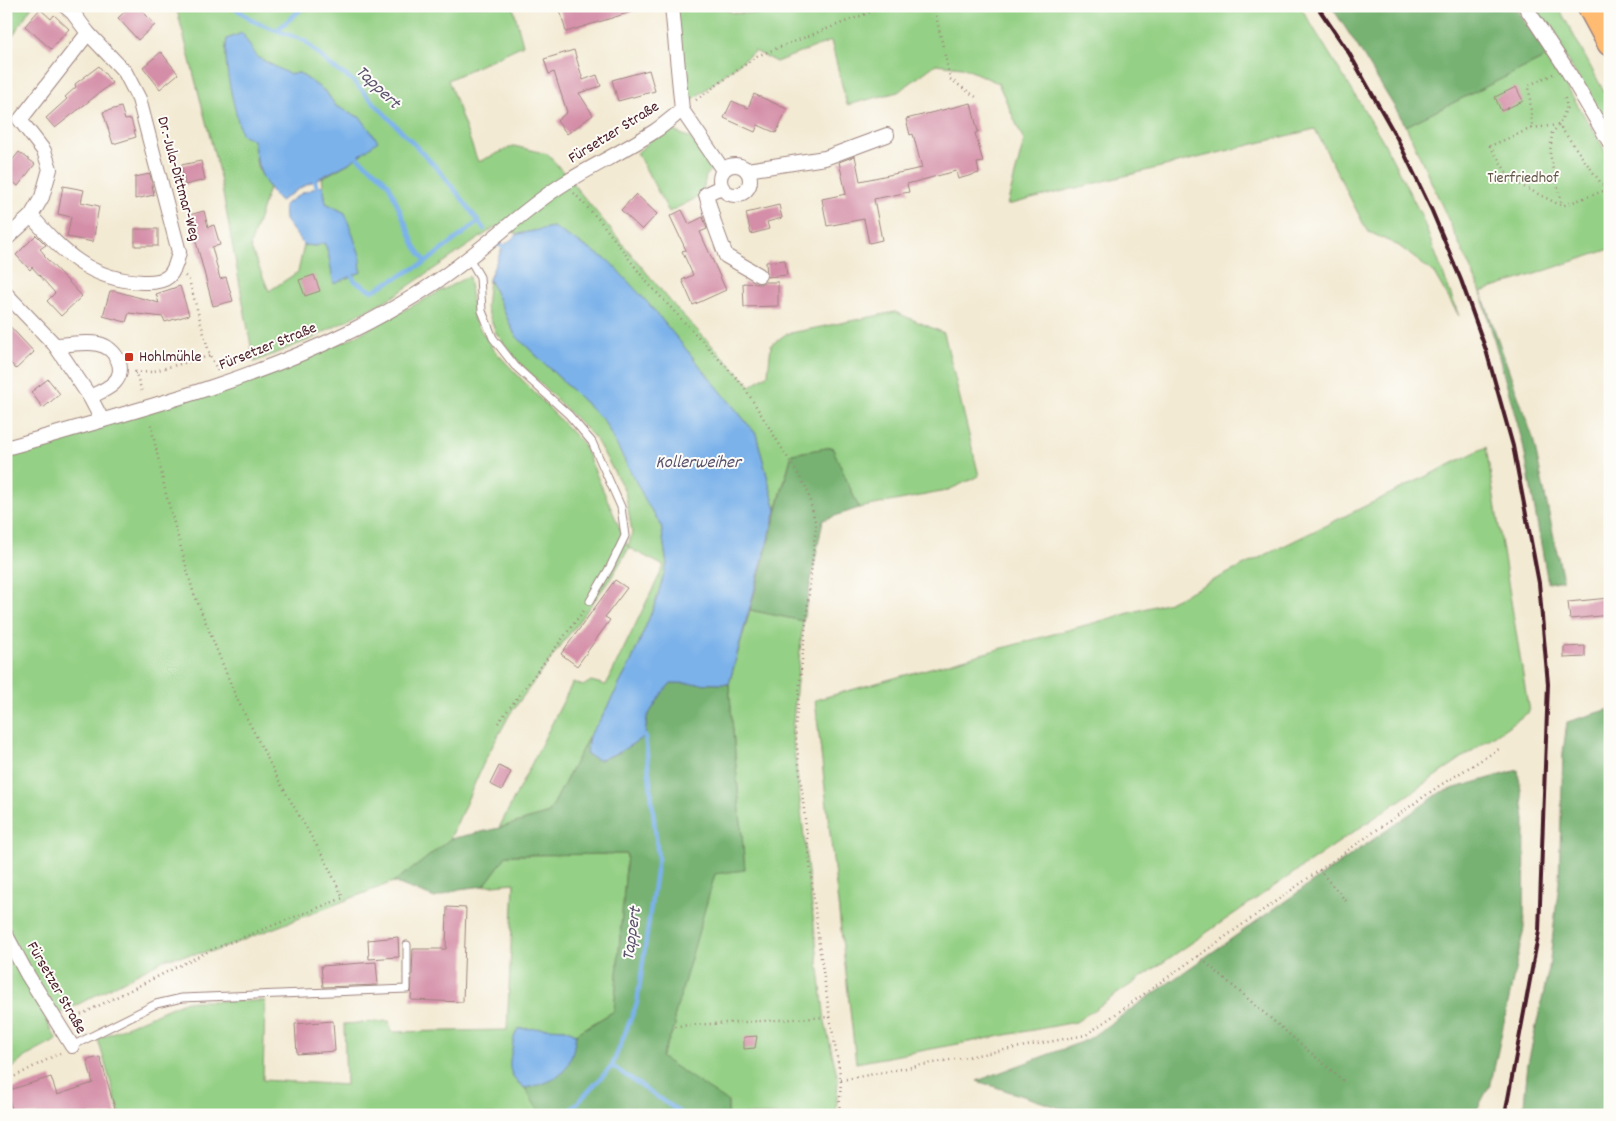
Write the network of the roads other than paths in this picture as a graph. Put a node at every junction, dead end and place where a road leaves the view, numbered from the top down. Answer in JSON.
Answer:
{"nodes":[{"id":1,"x":65,"y":6,"type":"edge"},
{"id":2,"x":672,"y":6,"type":"edge"},
{"id":3,"x":1524,"y":6,"type":"edge"},
{"id":4,"x":1590,"y":6,"type":"edge"},
{"id":5,"x":88,"y":33,"type":"junction"},
{"id":6,"x":1610,"y":43,"type":"edge"},
{"id":7,"x":682,"y":110,"type":"junction"},
{"id":8,"x":887,"y":134,"type":"dead end"},
{"id":9,"x":1610,"y":143,"type":"edge"},
{"id":10,"x":723,"y":170,"type":"junction"},
{"id":11,"x":747,"y":170,"type":"junction"},
{"id":12,"x":721,"y":187,"type":"junction"},
{"id":13,"x":31,"y":216,"type":"junction"},
{"id":14,"x":6,"y":238,"type":"edge"},
{"id":15,"x":469,"y":258,"type":"junction"},
{"id":16,"x":759,"y":275,"type":"dead end"},
{"id":17,"x":6,"y":294,"type":"edge"},
{"id":18,"x":55,"y":345,"type":"junction"},
{"id":19,"x":90,"y":397,"type":"junction"},
{"id":20,"x":102,"y":420,"type":"junction"},
{"id":21,"x":6,"y":448,"type":"edge"},
{"id":22,"x":590,"y":601,"type":"road end"},
{"id":23,"x":6,"y":935,"type":"edge"},
{"id":24,"x":407,"y":945,"type":"dead end"},
{"id":25,"x":72,"y":1046,"type":"joint"}],
"edges":[{"from":1,"to":5,"type":"street","name":"Dr.-Jula-Dittmar-Weg"},
{"from":2,"to":7,"type":"street","name":"Fürsetzer Straße"},
{"from":3,"to":9,"type":"street"},
{"from":4,"to":6,"type":"highway"},
{"from":5,"to":13,"type":"street"},
{"from":5,"to":13,"type":"street","name":"Dr.-Jula-Dittmar-Weg"},
{"from":7,"to":10,"type":"street","name":"Fürsetzer Straße"},
{"from":7,"to":15,"type":"street","name":"Fürsetzer Straße"},
{"from":8,"to":11,"type":"street"},
{"from":10,"to":11,"type":"street"},
{"from":10,"to":12,"type":"street"},
{"from":11,"to":12,"type":"street"},
{"from":12,"to":16,"type":"street"},
{"from":13,"to":14,"type":"street"},
{"from":15,"to":20,"type":"street","name":"Fürsetzer Straße"},
{"from":15,"to":22,"type":"lane"},
{"from":17,"to":18,"type":"street"},
{"from":18,"to":19,"type":"street"},
{"from":18,"to":19,"type":"street"},
{"from":19,"to":20,"type":"street"},
{"from":20,"to":21,"type":"street","name":"Fürsetzer Straße"},
{"from":23,"to":25,"type":"street","name":"Fürsetzer Straße"},
{"from":24,"to":25,"type":"lane"}]}
